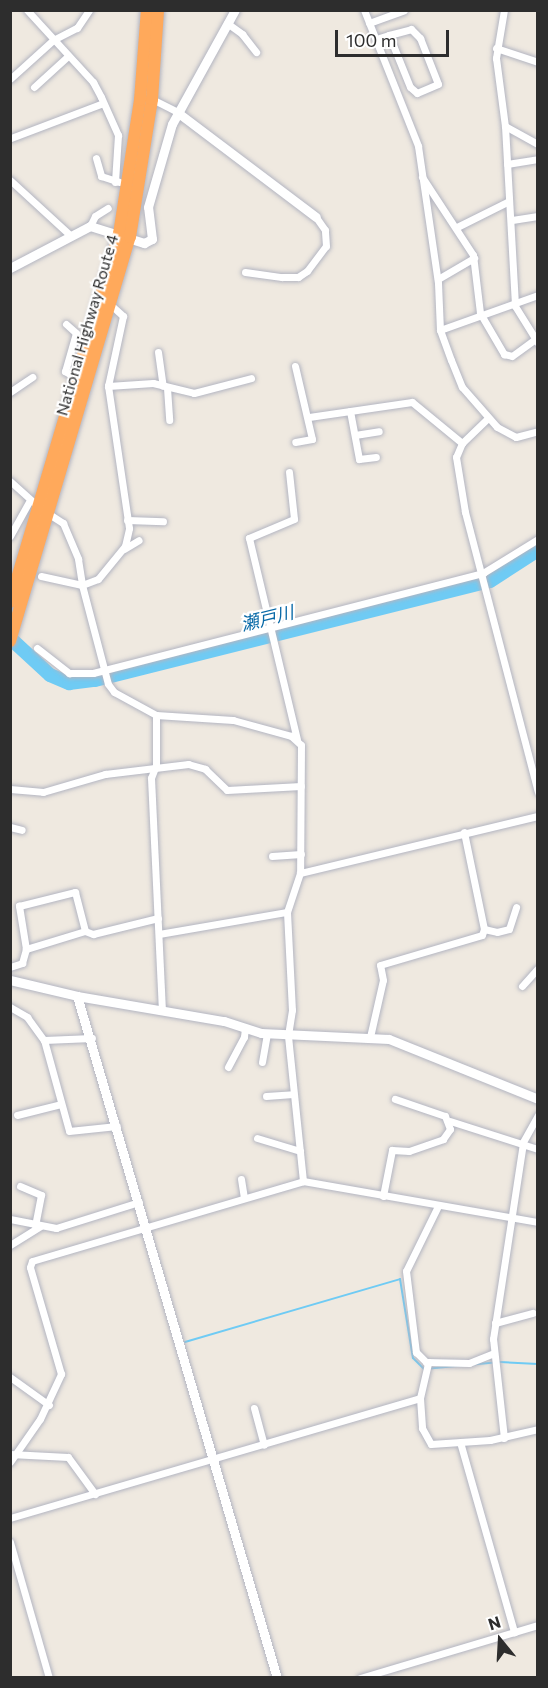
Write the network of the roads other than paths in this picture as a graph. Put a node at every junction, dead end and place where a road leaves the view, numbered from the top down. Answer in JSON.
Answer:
{"nodes":[{"id":1,"x":27,"y":10,"type":"edge"},
{"id":2,"x":88,"y":10,"type":"edge"},
{"id":3,"x":147,"y":10,"type":"edge"},
{"id":4,"x":158,"y":10,"type":"edge"},
{"id":5,"x":235,"y":10,"type":"edge"},
{"id":6,"x":364,"y":10,"type":"edge"},
{"id":7,"x":404,"y":10,"type":"edge"},
{"id":8,"x":504,"y":10,"type":"edge"},
{"id":9,"x":227,"y":23,"type":"junction"},
{"id":10,"x":369,"y":23,"type":"junction"},
{"id":11,"x":388,"y":35,"type":"junction"},
{"id":12,"x":376,"y":39,"type":"junction"},
{"id":13,"x":53,"y":40,"type":"junction"},
{"id":14,"x":496,"y":48,"type":"junction"},
{"id":15,"x":256,"y":52,"type":"dead end"},
{"id":16,"x":68,"y":56,"type":"junction"},
{"id":17,"x":537,"y":62,"type":"edge"},
{"id":18,"x":10,"y":79,"type":"edge"},
{"id":19,"x":34,"y":87,"type":"dead end"},
{"id":20,"x":152,"y":99,"type":"junction"},
{"id":21,"x":103,"y":103,"type":"junction"},
{"id":22,"x":177,"y":112,"type":"junction"},
{"id":23,"x":505,"y":126,"type":"junction"},
{"id":24,"x":11,"y":138,"type":"edge"},
{"id":25,"x":537,"y":144,"type":"edge"},
{"id":26,"x":96,"y":158,"type":"dead end"},
{"id":27,"x":537,"y":159,"type":"edge"},
{"id":28,"x":507,"y":164,"type":"junction"},
{"id":29,"x":422,"y":177,"type":"junction"},
{"id":30,"x":10,"y":180,"type":"edge"},
{"id":31,"x":122,"y":183,"type":"junction"},
{"id":32,"x":509,"y":201,"type":"junction"},
{"id":33,"x":108,"y":208,"type":"dead end"},
{"id":34,"x":537,"y":216,"type":"edge"},
{"id":35,"x":316,"y":217,"type":"joint"},
{"id":36,"x":512,"y":220,"type":"junction"},
{"id":37,"x":90,"y":226,"type":"junction"},
{"id":38,"x":457,"y":227,"type":"junction"},
{"id":39,"x":71,"y":236,"type":"junction"},
{"id":40,"x":124,"y":236,"type":"junction"},
{"id":41,"x":474,"y":258,"type":"junction"},
{"id":42,"x":10,"y":268,"type":"edge"},
{"id":43,"x":245,"y":272,"type":"dead end"},
{"id":44,"x":438,"y":279,"type":"junction"},
{"id":45,"x":537,"y":296,"type":"edge"},
{"id":46,"x":112,"y":306,"type":"junction"},
{"id":47,"x":515,"y":306,"type":"junction"},
{"id":48,"x":481,"y":316,"type":"junction"},
{"id":49,"x":66,"y":324,"type":"dead end"},
{"id":50,"x":440,"y":330,"type":"junction"},
{"id":51,"x":536,"y":341,"type":"edge"},
{"id":52,"x":158,"y":352,"type":"dead end"},
{"id":53,"x":295,"y":366,"type":"dead end"},
{"id":54,"x":32,"y":377,"type":"dead end"},
{"id":55,"x":251,"y":378,"type":"dead end"},
{"id":56,"x":78,"y":380,"type":"junction"},
{"id":57,"x":108,"y":386,"type":"junction"},
{"id":58,"x":165,"y":387,"type":"junction"},
{"id":59,"x":10,"y":392,"type":"edge"},
{"id":60,"x":350,"y":411,"type":"junction"},
{"id":61,"x":309,"y":417,"type":"junction"},
{"id":62,"x":488,"y":418,"type":"junction"},
{"id":63,"x":169,"y":420,"type":"dead end"},
{"id":64,"x":537,"y":430,"type":"edge"},
{"id":65,"x":380,"y":431,"type":"dead end"},
{"id":66,"x":355,"y":435,"type":"junction"},
{"id":67,"x":295,"y":442,"type":"dead end"},
{"id":68,"x":462,"y":443,"type":"junction"},
{"id":69,"x":376,"y":457,"type":"dead end"},
{"id":70,"x":289,"y":472,"type":"dead end"},
{"id":71,"x":10,"y":481,"type":"edge"},
{"id":72,"x":39,"y":508,"type":"junction"},
{"id":73,"x":127,"y":520,"type":"junction"},
{"id":74,"x":163,"y":521,"type":"dead end"},
{"id":75,"x":10,"y":536,"type":"edge"},
{"id":76,"x":537,"y":539,"type":"edge"},
{"id":77,"x":139,"y":540,"type":"dead end"},
{"id":78,"x":124,"y":549,"type":"junction"},
{"id":79,"x":483,"y":574,"type":"junction"},
{"id":80,"x":41,"y":576,"type":"dead end"},
{"id":81,"x":82,"y":585,"type":"junction"},
{"id":82,"x":10,"y":602,"type":"edge"},
{"id":83,"x":271,"y":628,"type":"junction"},
{"id":84,"x":10,"y":641,"type":"edge"},
{"id":85,"x":37,"y":648,"type":"dead end"},
{"id":86,"x":105,"y":671,"type":"junction"},
{"id":87,"x":156,"y":716,"type":"junction"},
{"id":88,"x":297,"y":739,"type":"junction"},
{"id":89,"x":155,"y":768,"type":"junction"},
{"id":90,"x":301,"y":786,"type":"junction"},
{"id":91,"x":10,"y":789,"type":"edge"},
{"id":92,"x":537,"y":792,"type":"edge"},
{"id":93,"x":537,"y":816,"type":"edge"},
{"id":94,"x":10,"y":827,"type":"edge"},
{"id":95,"x":22,"y":830,"type":"dead end"},
{"id":96,"x":464,"y":832,"type":"junction"},
{"id":97,"x":300,"y":854,"type":"junction"},
{"id":98,"x":272,"y":856,"type":"dead end"},
{"id":99,"x":300,"y":873,"type":"junction"},
{"id":100,"x":516,"y":908,"type":"dead end"},
{"id":101,"x":287,"y":912,"type":"junction"},
{"id":102,"x":158,"y":918,"type":"junction"},
{"id":103,"x":484,"y":929,"type":"junction"},
{"id":104,"x":85,"y":931,"type":"junction"},
{"id":105,"x":159,"y":934,"type":"junction"},
{"id":106,"x":26,"y":949,"type":"junction"},
{"id":107,"x":10,"y":967,"type":"edge"},
{"id":108,"x":537,"y":968,"type":"edge"},
{"id":109,"x":10,"y":980,"type":"edge"},
{"id":110,"x":522,"y":986,"type":"dead end"},
{"id":111,"x":77,"y":996,"type":"junction"},
{"id":112,"x":10,"y":1007,"type":"edge"},
{"id":113,"x":162,"y":1010,"type":"junction"},
{"id":114,"x":245,"y":1028,"type":"junction"},
{"id":115,"x":267,"y":1034,"type":"junction"},
{"id":116,"x":288,"y":1036,"type":"junction"},
{"id":117,"x":370,"y":1037,"type":"junction"},
{"id":118,"x":92,"y":1038,"type":"junction"},
{"id":119,"x":44,"y":1040,"type":"junction"},
{"id":120,"x":262,"y":1062,"type":"dead end"},
{"id":121,"x":228,"y":1067,"type":"dead end"},
{"id":122,"x":293,"y":1094,"type":"junction"},
{"id":123,"x":266,"y":1096,"type":"dead end"},
{"id":124,"x":395,"y":1099,"type":"dead end"},
{"id":125,"x":537,"y":1099,"type":"edge"},
{"id":126,"x":61,"y":1104,"type":"junction"},
{"id":127,"x":17,"y":1115,"type":"dead end"},
{"id":128,"x":537,"y":1115,"type":"edge"},
{"id":129,"x":450,"y":1121,"type":"junction"},
{"id":130,"x":117,"y":1126,"type":"junction"},
{"id":131,"x":257,"y":1138,"type":"dead end"},
{"id":132,"x":523,"y":1142,"type":"junction"},
{"id":133,"x":537,"y":1149,"type":"edge"},
{"id":134,"x":300,"y":1151,"type":"junction"},
{"id":135,"x":241,"y":1179,"type":"dead end"},
{"id":136,"x":303,"y":1181,"type":"junction"},
{"id":137,"x":20,"y":1186,"type":"dead end"},
{"id":138,"x":383,"y":1196,"type":"junction"},
{"id":139,"x":244,"y":1198,"type":"junction"},
{"id":140,"x":139,"y":1202,"type":"junction"},
{"id":141,"x":438,"y":1206,"type":"junction"},
{"id":142,"x":10,"y":1219,"type":"edge"},
{"id":143,"x":514,"y":1220,"type":"junction"},
{"id":144,"x":537,"y":1222,"type":"edge"},
{"id":145,"x":38,"y":1226,"type":"junction"},
{"id":146,"x":146,"y":1228,"type":"junction"},
{"id":147,"x":10,"y":1245,"type":"edge"},
{"id":148,"x":533,"y":1313,"type":"dead end"},
{"id":149,"x":495,"y":1323,"type":"junction"},
{"id":150,"x":495,"y":1359,"type":"junction"},
{"id":151,"x":428,"y":1362,"type":"junction"},
{"id":152,"x":10,"y":1377,"type":"edge"},
{"id":153,"x":420,"y":1398,"type":"junction"},
{"id":154,"x":49,"y":1405,"type":"junction"},
{"id":155,"x":254,"y":1408,"type":"dead end"},
{"id":156,"x":537,"y":1430,"type":"edge"},
{"id":157,"x":504,"y":1438,"type":"junction"},
{"id":158,"x":460,"y":1442,"type":"junction"},
{"id":159,"x":264,"y":1445,"type":"junction"},
{"id":160,"x":14,"y":1454,"type":"edge"},
{"id":161,"x":213,"y":1460,"type":"junction"},
{"id":162,"x":10,"y":1462,"type":"edge"},
{"id":163,"x":95,"y":1494,"type":"junction"},
{"id":164,"x":10,"y":1518,"type":"edge"},
{"id":165,"x":10,"y":1542,"type":"edge"},
{"id":166,"x":537,"y":1625,"type":"edge"},
{"id":167,"x":514,"y":1632,"type":"junction"},
{"id":168,"x":49,"y":1677,"type":"edge"},
{"id":169,"x":277,"y":1677,"type":"edge"},
{"id":170,"x":360,"y":1677,"type":"edge"}],
"edges":[{"from":1,"to":13,"type":"street"},
{"from":2,"to":13,"type":"street"},
{"from":3,"to":31,"type":"highway","name":"National Highway Route 4"},
{"from":4,"to":20,"type":"highway","name":"National Highway Route 4"},
{"from":5,"to":9,"type":"street"},
{"from":6,"to":10,"type":"street"},
{"from":7,"to":10,"type":"street"},
{"from":8,"to":14,"type":"street"},
{"from":9,"to":15,"type":"street"},
{"from":9,"to":22,"type":"street"},
{"from":10,"to":12,"type":"street"},
{"from":11,"to":11,"type":"street"},
{"from":11,"to":12,"type":"street"},
{"from":12,"to":29,"type":"street"},
{"from":13,"to":16,"type":"street"},
{"from":13,"to":18,"type":"street"},
{"from":14,"to":17,"type":"street"},
{"from":14,"to":23,"type":"street"},
{"from":16,"to":19,"type":"street"},
{"from":16,"to":21,"type":"street"},
{"from":20,"to":22,"type":"street"},
{"from":20,"to":40,"type":"highway","name":"National Highway Route 4"},
{"from":21,"to":24,"type":"street"},
{"from":21,"to":31,"type":"street"},
{"from":22,"to":35,"type":"street"},
{"from":22,"to":40,"type":"street"},
{"from":23,"to":25,"type":"street"},
{"from":23,"to":28,"type":"street"},
{"from":26,"to":31,"type":"street"},
{"from":27,"to":28,"type":"street"},
{"from":28,"to":32,"type":"street"},
{"from":29,"to":38,"type":"street"},
{"from":29,"to":44,"type":"street"},
{"from":30,"to":39,"type":"street"},
{"from":31,"to":40,"type":"highway","name":"National Highway Route 4"},
{"from":32,"to":36,"type":"street"},
{"from":32,"to":38,"type":"street"},
{"from":33,"to":37,"type":"street"},
{"from":34,"to":36,"type":"street"},
{"from":35,"to":43,"type":"street"},
{"from":36,"to":47,"type":"street"},
{"from":37,"to":39,"type":"street"},
{"from":37,"to":40,"type":"street"},
{"from":38,"to":41,"type":"street"},
{"from":39,"to":42,"type":"street"},
{"from":40,"to":46,"type":"highway","name":"National Highway Route 4"},
{"from":40,"to":56,"type":"highway","name":"National Highway Route 4"},
{"from":41,"to":44,"type":"street"},
{"from":41,"to":48,"type":"street"},
{"from":44,"to":50,"type":"street"},
{"from":45,"to":47,"type":"street"},
{"from":46,"to":57,"type":"street"},
{"from":46,"to":72,"type":"highway","name":"National Highway Route 4"},
{"from":47,"to":48,"type":"street"},
{"from":47,"to":51,"type":"street"},
{"from":48,"to":50,"type":"street"},
{"from":48,"to":51,"type":"street"},
{"from":49,"to":56,"type":"street"},
{"from":50,"to":62,"type":"street"},
{"from":52,"to":58,"type":"street"},
{"from":53,"to":61,"type":"street"},
{"from":54,"to":59,"type":"street"},
{"from":55,"to":58,"type":"street"},
{"from":56,"to":72,"type":"highway","name":"National Highway Route 4"},
{"from":57,"to":58,"type":"street"},
{"from":57,"to":73,"type":"street"},
{"from":58,"to":63,"type":"street"},
{"from":60,"to":61,"type":"street"},
{"from":60,"to":66,"type":"street"},
{"from":60,"to":68,"type":"street"},
{"from":61,"to":67,"type":"street"},
{"from":62,"to":64,"type":"street"},
{"from":62,"to":68,"type":"street"},
{"from":65,"to":66,"type":"street"},
{"from":66,"to":69,"type":"street"},
{"from":68,"to":79,"type":"street"},
{"from":70,"to":83,"type":"street"},
{"from":71,"to":72,"type":"street"},
{"from":72,"to":75,"type":"street"},
{"from":72,"to":81,"type":"street"},
{"from":72,"to":82,"type":"highway","name":"National Highway Route 4"},
{"from":72,"to":84,"type":"highway","name":"National Highway Route 4"},
{"from":73,"to":74,"type":"street"},
{"from":73,"to":78,"type":"street"},
{"from":76,"to":79,"type":"street"},
{"from":77,"to":78,"type":"street"},
{"from":78,"to":81,"type":"street"},
{"from":79,"to":83,"type":"street"},
{"from":79,"to":92,"type":"street"},
{"from":80,"to":81,"type":"street"},
{"from":81,"to":86,"type":"street"},
{"from":83,"to":86,"type":"street"},
{"from":83,"to":88,"type":"street"},
{"from":85,"to":86,"type":"street"},
{"from":86,"to":87,"type":"street"},
{"from":87,"to":88,"type":"street"},
{"from":87,"to":89,"type":"street"},
{"from":88,"to":90,"type":"street"},
{"from":89,"to":90,"type":"street"},
{"from":89,"to":91,"type":"street"},
{"from":89,"to":102,"type":"street"},
{"from":90,"to":97,"type":"street"},
{"from":93,"to":96,"type":"street"},
{"from":94,"to":95,"type":"street"},
{"from":96,"to":99,"type":"street"},
{"from":96,"to":103,"type":"street"},
{"from":97,"to":98,"type":"street"},
{"from":97,"to":99,"type":"street"},
{"from":99,"to":101,"type":"street"},
{"from":100,"to":103,"type":"street"},
{"from":101,"to":105,"type":"street"},
{"from":101,"to":116,"type":"street"},
{"from":102,"to":104,"type":"street"},
{"from":102,"to":105,"type":"street"},
{"from":103,"to":117,"type":"street"},
{"from":104,"to":106,"type":"street"},
{"from":104,"to":106,"type":"street"},
{"from":105,"to":113,"type":"street"},
{"from":106,"to":107,"type":"street"},
{"from":108,"to":110,"type":"street"},
{"from":109,"to":111,"type":"street"},
{"from":111,"to":113,"type":"street"},
{"from":111,"to":118,"type":"street"},
{"from":112,"to":119,"type":"street"},
{"from":113,"to":114,"type":"street"},
{"from":114,"to":115,"type":"street"},
{"from":114,"to":121,"type":"street"},
{"from":115,"to":116,"type":"street"},
{"from":115,"to":120,"type":"street"},
{"from":116,"to":117,"type":"street"},
{"from":116,"to":122,"type":"street"},
{"from":117,"to":125,"type":"street"},
{"from":118,"to":119,"type":"street"},
{"from":118,"to":130,"type":"street"},
{"from":119,"to":126,"type":"street"},
{"from":122,"to":123,"type":"street"},
{"from":122,"to":134,"type":"street"},
{"from":124,"to":129,"type":"street"},
{"from":126,"to":127,"type":"street"},
{"from":126,"to":130,"type":"street"},
{"from":128,"to":132,"type":"street"},
{"from":129,"to":132,"type":"street"},
{"from":129,"to":138,"type":"street"},
{"from":130,"to":140,"type":"street"},
{"from":131,"to":134,"type":"street"},
{"from":132,"to":133,"type":"street"},
{"from":132,"to":143,"type":"street"},
{"from":134,"to":136,"type":"street"},
{"from":135,"to":139,"type":"street"},
{"from":136,"to":138,"type":"street"},
{"from":136,"to":139,"type":"street"},
{"from":137,"to":145,"type":"street"},
{"from":138,"to":141,"type":"street"},
{"from":139,"to":146,"type":"street"},
{"from":140,"to":145,"type":"street"},
{"from":140,"to":146,"type":"street"},
{"from":141,"to":143,"type":"street"},
{"from":141,"to":151,"type":"street"},
{"from":142,"to":145,"type":"street"},
{"from":143,"to":144,"type":"street"},
{"from":143,"to":149,"type":"street"},
{"from":145,"to":147,"type":"street"},
{"from":146,"to":154,"type":"street"},
{"from":146,"to":161,"type":"street"},
{"from":148,"to":149,"type":"street"},
{"from":149,"to":150,"type":"street"},
{"from":150,"to":151,"type":"street"},
{"from":150,"to":157,"type":"street"},
{"from":151,"to":153,"type":"street"},
{"from":152,"to":154,"type":"street"},
{"from":153,"to":158,"type":"street"},
{"from":153,"to":159,"type":"street"},
{"from":154,"to":160,"type":"street"},
{"from":155,"to":159,"type":"street"},
{"from":156,"to":157,"type":"street"},
{"from":157,"to":158,"type":"street"},
{"from":158,"to":167,"type":"street"},
{"from":159,"to":161,"type":"street"},
{"from":160,"to":162,"type":"street"},
{"from":160,"to":163,"type":"street"},
{"from":161,"to":163,"type":"street"},
{"from":161,"to":169,"type":"street"},
{"from":163,"to":164,"type":"street"},
{"from":165,"to":168,"type":"street"},
{"from":166,"to":167,"type":"street"},
{"from":167,"to":170,"type":"street"}]}
